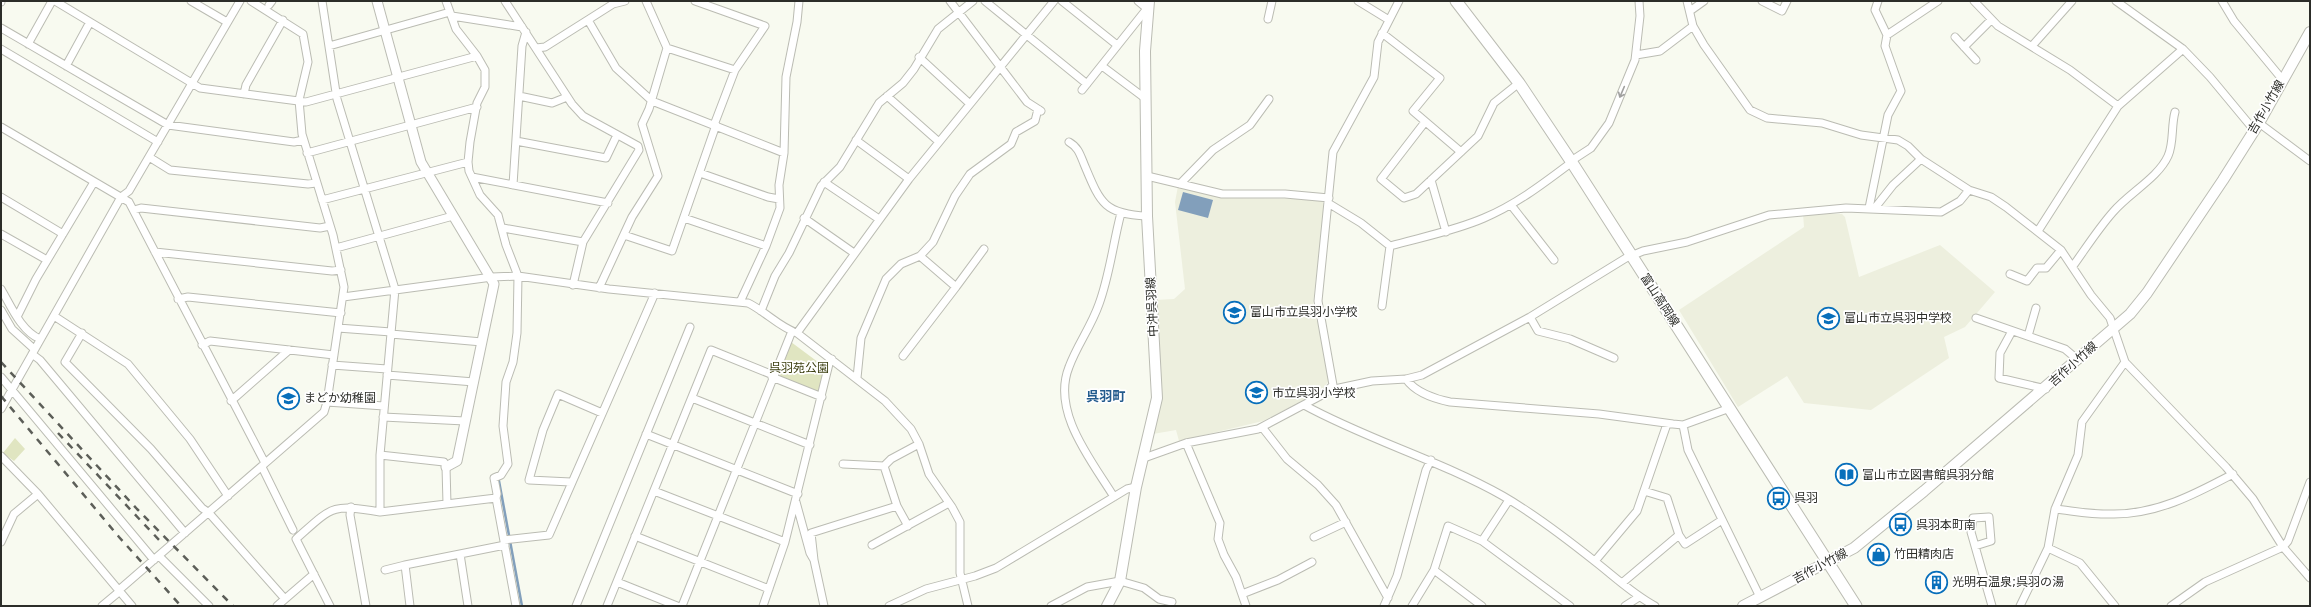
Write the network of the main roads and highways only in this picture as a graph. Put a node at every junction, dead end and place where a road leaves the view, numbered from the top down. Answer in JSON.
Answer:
{"nodes":[{"id":1,"x":1456,"y":1,"type":"edge"},
{"id":2,"x":1149,"y":4,"type":"edge"},
{"id":3,"x":2310,"y":32,"type":"edge"},
{"id":4,"x":1829,"y":563,"type":"junction"},
{"id":5,"x":1107,"y":606,"type":"edge"},
{"id":6,"x":1743,"y":606,"type":"edge"},
{"id":7,"x":1856,"y":606,"type":"edge"}],
"edges":[{"from":1,"to":4,"type":"main road","name":"富山高岡線"},
{"from":2,"to":5,"type":"main road","name":"中沖呉羽線"},
{"from":3,"to":4,"type":"main road","name":"吉作小竹線"},
{"from":4,"to":6,"type":"main road","name":"吉作小竹線"},
{"from":4,"to":7,"type":"main road","name":"富山高岡線"}]}
